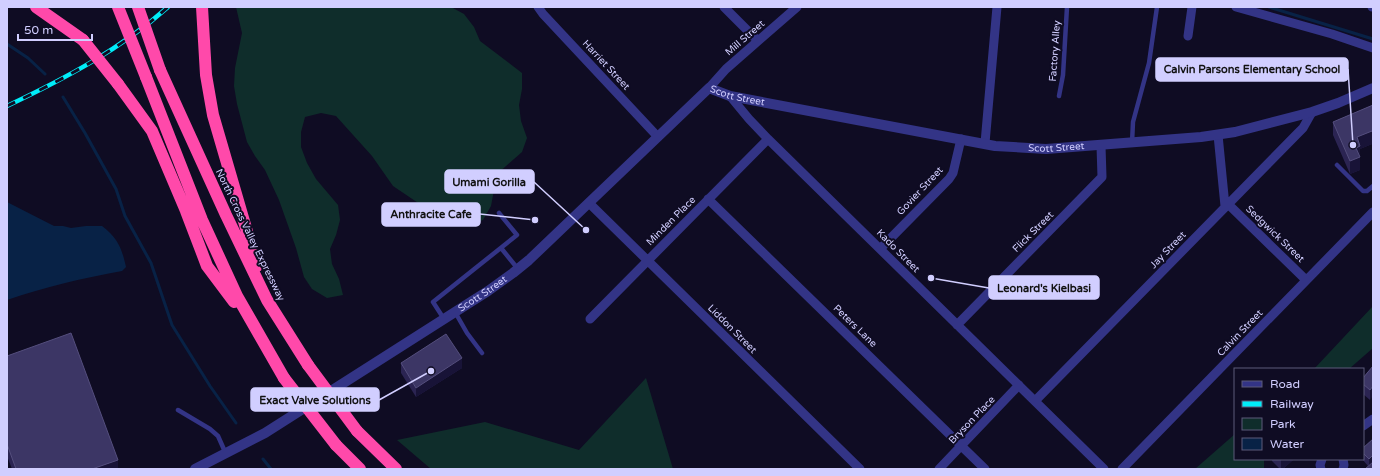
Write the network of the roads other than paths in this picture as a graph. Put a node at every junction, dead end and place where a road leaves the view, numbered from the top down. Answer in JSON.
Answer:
{"nodes":[{"id":1,"x":36,"y":7,"type":"edge"},
{"id":2,"x":118,"y":7,"type":"edge"},
{"id":3,"x":138,"y":7,"type":"edge"},
{"id":4,"x":202,"y":7,"type":"edge"},
{"id":5,"x":538,"y":7,"type":"edge"},
{"id":6,"x":724,"y":7,"type":"edge"},
{"id":7,"x":797,"y":7,"type":"edge"},
{"id":8,"x":997,"y":7,"type":"edge"},
{"id":9,"x":1067,"y":7,"type":"edge"},
{"id":10,"x":1157,"y":7,"type":"edge"},
{"id":11,"x":1192,"y":7,"type":"edge"},
{"id":12,"x":1236,"y":7,"type":"edge"},
{"id":13,"x":1188,"y":36,"type":"dead end"},
{"id":14,"x":758,"y":41,"type":"junction"},
{"id":15,"x":1373,"y":48,"type":"edge"},
{"id":16,"x":709,"y":88,"type":"junction"},
{"id":17,"x":1373,"y":88,"type":"edge"},
{"id":18,"x":730,"y":96,"type":"junction"},
{"id":19,"x":1059,"y":96,"type":"dead end"},
{"id":20,"x":1312,"y":112,"type":"junction"},
{"id":21,"x":1218,"y":135,"type":"junction"},
{"id":22,"x":658,"y":136,"type":"junction"},
{"id":23,"x":768,"y":139,"type":"junction"},
{"id":24,"x":961,"y":140,"type":"junction"},
{"id":25,"x":1132,"y":143,"type":"junction"},
{"id":26,"x":985,"y":144,"type":"junction"},
{"id":27,"x":1101,"y":146,"type":"junction"},
{"id":28,"x":1337,"y":165,"type":"dead end"},
{"id":29,"x":1373,"y":186,"type":"edge"},
{"id":30,"x":708,"y":199,"type":"junction"},
{"id":31,"x":589,"y":203,"type":"junction"},
{"id":32,"x":1226,"y":205,"type":"junction"},
{"id":33,"x":1373,"y":212,"type":"edge"},
{"id":34,"x":499,"y":213,"type":"dead end"},
{"id":35,"x":502,"y":248,"type":"junction"},
{"id":36,"x":880,"y":249,"type":"junction"},
{"id":37,"x":648,"y":261,"type":"junction"},
{"id":38,"x":518,"y":269,"type":"junction"},
{"id":39,"x":1306,"y":280,"type":"junction"},
{"id":40,"x":267,"y":300,"type":"junction"},
{"id":41,"x":454,"y":312,"type":"junction"},
{"id":42,"x":444,"y":319,"type":"junction"},
{"id":43,"x":590,"y":319,"type":"dead end"},
{"id":44,"x":957,"y":325,"type":"junction"},
{"id":45,"x":257,"y":332,"type":"junction"},
{"id":46,"x":482,"y":353,"type":"dead end"},
{"id":47,"x":1019,"y":385,"type":"junction"},
{"id":48,"x":1035,"y":401,"type":"junction"},
{"id":49,"x":178,"y":410,"type":"dead end"},
{"id":50,"x":1373,"y":419,"type":"edge"},
{"id":51,"x":1364,"y":425,"type":"edge"},
{"id":52,"x":962,"y":445,"type":"junction"},
{"id":53,"x":226,"y":454,"type":"junction"},
{"id":54,"x":194,"y":469,"type":"edge"},
{"id":55,"x":360,"y":469,"type":"edge"},
{"id":56,"x":396,"y":469,"type":"edge"},
{"id":57,"x":860,"y":469,"type":"edge"},
{"id":58,"x":939,"y":469,"type":"edge"},
{"id":59,"x":985,"y":469,"type":"edge"},
{"id":60,"x":1104,"y":469,"type":"edge"},
{"id":61,"x":1122,"y":469,"type":"edge"}],
"edges":[{"from":1,"to":45,"type":"highway","bridge":true},
{"from":2,"to":45,"type":"highway","bridge":true},
{"from":3,"to":40,"type":"highway","name":"North Cross Valley Expressway","bridge":true},
{"from":4,"to":40,"type":"highway"},
{"from":5,"to":22,"type":"street","name":"Harriet Street"},
{"from":6,"to":14,"type":"street"},
{"from":7,"to":14,"type":"street","name":"Mill Street"},
{"from":8,"to":26,"type":"street"},
{"from":9,"to":19,"type":"lane","name":"Factory Alley"},
{"from":10,"to":25,"type":"lane"},
{"from":11,"to":13,"type":"street"},
{"from":12,"to":15,"type":"street"},
{"from":14,"to":16,"type":"street","name":"Mill Street"},
{"from":16,"to":18,"type":"street","name":"Scott Street"},
{"from":16,"to":22,"type":"street","name":"Scott Street"},
{"from":17,"to":20,"type":"street","name":"Scott Street"},
{"from":18,"to":23,"type":"street","name":"Kado Street"},
{"from":18,"to":24,"type":"street","name":"Scott Street"},
{"from":20,"to":21,"type":"street","name":"Scott Street"},
{"from":20,"to":32,"type":"street","name":"Jay Street"},
{"from":21,"to":25,"type":"street","name":"Scott Street"},
{"from":21,"to":32,"type":"street"},
{"from":22,"to":31,"type":"street","name":"Scott Street"},
{"from":23,"to":30,"type":"street","name":"Minden Place"},
{"from":23,"to":36,"type":"street","name":"Kado Street"},
{"from":24,"to":26,"type":"street","name":"Scott Street"},
{"from":24,"to":36,"type":"street","name":"Govier Street"},
{"from":25,"to":27,"type":"street","name":"Scott Street"},
{"from":26,"to":27,"type":"street","name":"Scott Street"},
{"from":27,"to":44,"type":"street","name":"Flick Street"},
{"from":28,"to":29,"type":"lane"},
{"from":30,"to":37,"type":"street","name":"Minden Place"},
{"from":30,"to":52,"type":"street","name":"Peters Lane"},
{"from":31,"to":37,"type":"street","name":"Liddon Street"},
{"from":31,"to":38,"type":"street","name":"Scott Street"},
{"from":32,"to":39,"type":"street","name":"Sedgwick Street"},
{"from":32,"to":48,"type":"street","name":"Jay Street"},
{"from":33,"to":39,"type":"street","name":"Calvin Street"},
{"from":34,"to":35,"type":"lane"},
{"from":35,"to":38,"type":"lane"},
{"from":35,"to":42,"type":"lane"},
{"from":36,"to":44,"type":"street","name":"Kado Street"},
{"from":37,"to":43,"type":"street","name":"Minden Place"},
{"from":37,"to":57,"type":"street","name":"Liddon Street"},
{"from":38,"to":41,"type":"street","name":"Scott Street"},
{"from":39,"to":61,"type":"street","name":"Calvin Street"},
{"from":40,"to":56,"type":"highway","name":"North Cross Valley Expressway","bridge":true},
{"from":41,"to":42,"type":"street","name":"Scott Street"},
{"from":41,"to":46,"type":"lane"},
{"from":42,"to":53,"type":"street","name":"Scott Street"},
{"from":44,"to":47,"type":"street","name":"Kado Street"},
{"from":45,"to":55,"type":"highway","bridge":true},
{"from":47,"to":48,"type":"street","name":"Kado Street"},
{"from":47,"to":52,"type":"street","name":"Bryson Place"},
{"from":48,"to":60,"type":"street","name":"Kado Street"},
{"from":49,"to":53,"type":"lane"},
{"from":50,"to":51,"type":"street"},
{"from":52,"to":58,"type":"street","name":"Bryson Place"},
{"from":52,"to":59,"type":"street","name":"Peters Lane"},
{"from":53,"to":54,"type":"street","name":"Scott Street"}]}
